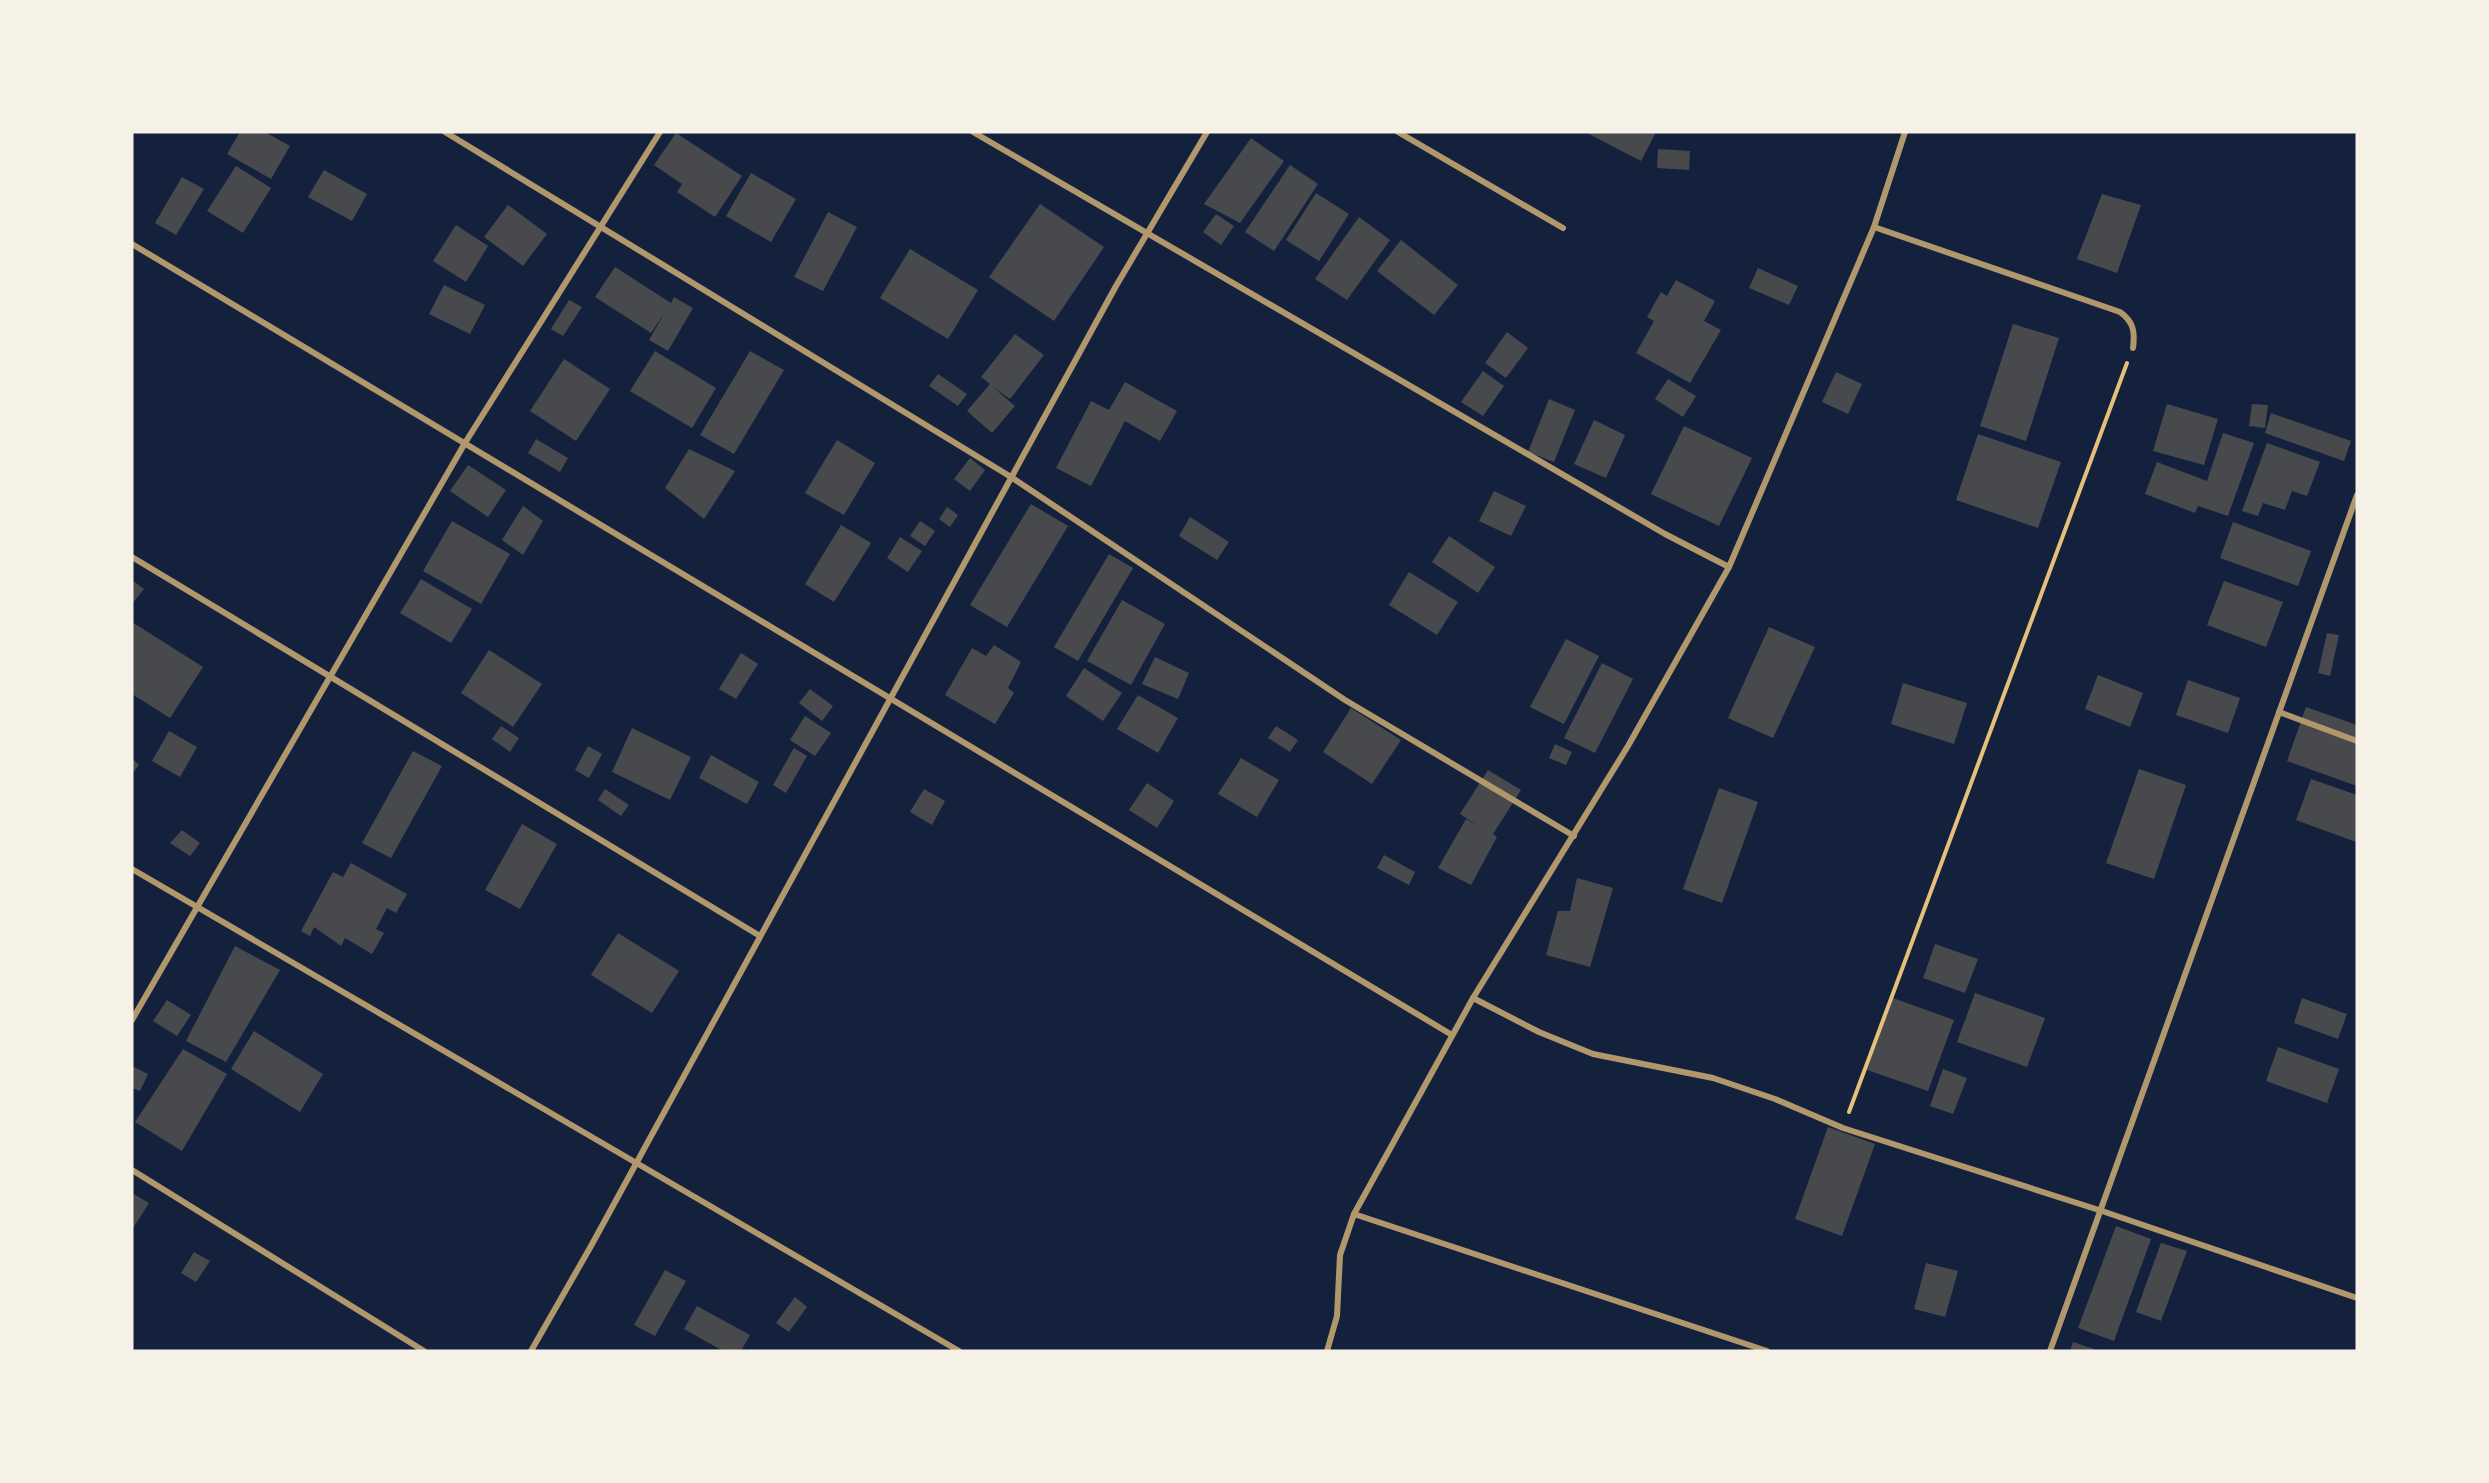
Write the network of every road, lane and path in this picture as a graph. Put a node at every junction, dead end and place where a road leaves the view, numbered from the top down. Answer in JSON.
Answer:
{"nodes":[{"id":1,"x":444,"y":132,"type":"edge"},
{"id":2,"x":660,"y":132,"type":"edge"},
{"id":3,"x":973,"y":132,"type":"edge"},
{"id":4,"x":1207,"y":132,"type":"edge"},
{"id":5,"x":1398,"y":132,"type":"edge"},
{"id":6,"x":1905,"y":132,"type":"edge"},
{"id":7,"x":1874,"y":227,"type":"junction"},
{"id":8,"x":602,"y":228,"type":"junction"},
{"id":9,"x":1563,"y":228,"type":"dead end"},
{"id":10,"x":1146,"y":234,"type":"junction"},
{"id":11,"x":132,"y":244,"type":"edge"},
{"id":12,"x":2133,"y":348,"type":"joint"},
{"id":13,"x":465,"y":443,"type":"junction"},
{"id":14,"x":1011,"y":477,"type":"junction"},
{"id":15,"x":2357,"y":495,"type":"edge"},
{"id":16,"x":132,"y":557,"type":"edge"},
{"id":17,"x":1729,"y":567,"type":"junction"},
{"id":18,"x":330,"y":677,"type":"junction"},
{"id":19,"x":891,"y":698,"type":"junction"},
{"id":20,"x":2279,"y":712,"type":"junction"},
{"id":21,"x":2357,"y":741,"type":"edge"},
{"id":22,"x":1574,"y":836,"type":"junction"},
{"id":23,"x":132,"y":869,"type":"edge"},
{"id":24,"x":197,"y":907,"type":"junction"},
{"id":25,"x":760,"y":936,"type":"junction"},
{"id":26,"x":1473,"y":998,"type":"junction"},
{"id":27,"x":132,"y":1020,"type":"edge"},
{"id":28,"x":1452,"y":1035,"type":"junction"},
{"id":29,"x":1843,"y":1128,"type":"junction"},
{"id":30,"x":636,"y":1164,"type":"junction"},
{"id":31,"x":132,"y":1170,"type":"edge"},
{"id":32,"x":2102,"y":1211,"type":"junction"},
{"id":33,"x":1354,"y":1214,"type":"junction"},
{"id":34,"x":2357,"y":1298,"type":"edge"},
{"id":35,"x":424,"y":1351,"type":"edge"},
{"id":36,"x":531,"y":1351,"type":"edge"},
{"id":37,"x":959,"y":1351,"type":"edge"},
{"id":38,"x":1327,"y":1351,"type":"edge"},
{"id":39,"x":1767,"y":1351,"type":"edge"},
{"id":40,"x":2050,"y":1351,"type":"edge"}],
"edges":[{"from":1,"to":8,"type":"street"},
{"from":2,"to":8,"type":"street"},
{"from":3,"to":10,"type":"street"},
{"from":4,"to":10,"type":"street"},
{"from":5,"to":9,"type":"street"},
{"from":6,"to":7,"type":"street"},
{"from":7,"to":12,"type":"street"},
{"from":7,"to":17,"type":"street"},
{"from":8,"to":13,"type":"street"},
{"from":8,"to":14,"type":"street"},
{"from":10,"to":14,"type":"street"},
{"from":10,"to":17,"type":"street"},
{"from":11,"to":13,"type":"street"},
{"from":12,"to":29,"type":"path"},
{"from":13,"to":18,"type":"street"},
{"from":13,"to":19,"type":"street"},
{"from":14,"to":19,"type":"street"},
{"from":14,"to":22,"type":"street"},
{"from":15,"to":20,"type":"street"},
{"from":16,"to":18,"type":"street"},
{"from":17,"to":22,"type":"street"},
{"from":18,"to":24,"type":"street"},
{"from":18,"to":25,"type":"street"},
{"from":19,"to":25,"type":"street"},
{"from":19,"to":28,"type":"street"},
{"from":20,"to":21,"type":"street"},
{"from":20,"to":32,"type":"street"},
{"from":22,"to":26,"type":"street"},
{"from":23,"to":24,"type":"street"},
{"from":24,"to":27,"type":"street"},
{"from":24,"to":30,"type":"street"},
{"from":25,"to":30,"type":"street"},
{"from":26,"to":28,"type":"street"},
{"from":26,"to":29,"type":"street"},
{"from":28,"to":33,"type":"street"},
{"from":29,"to":32,"type":"street"},
{"from":30,"to":36,"type":"street"},
{"from":30,"to":37,"type":"street"},
{"from":31,"to":35,"type":"street"},
{"from":32,"to":34,"type":"street"},
{"from":32,"to":40,"type":"street"},
{"from":33,"to":38,"type":"street"},
{"from":33,"to":39,"type":"street"}]}
